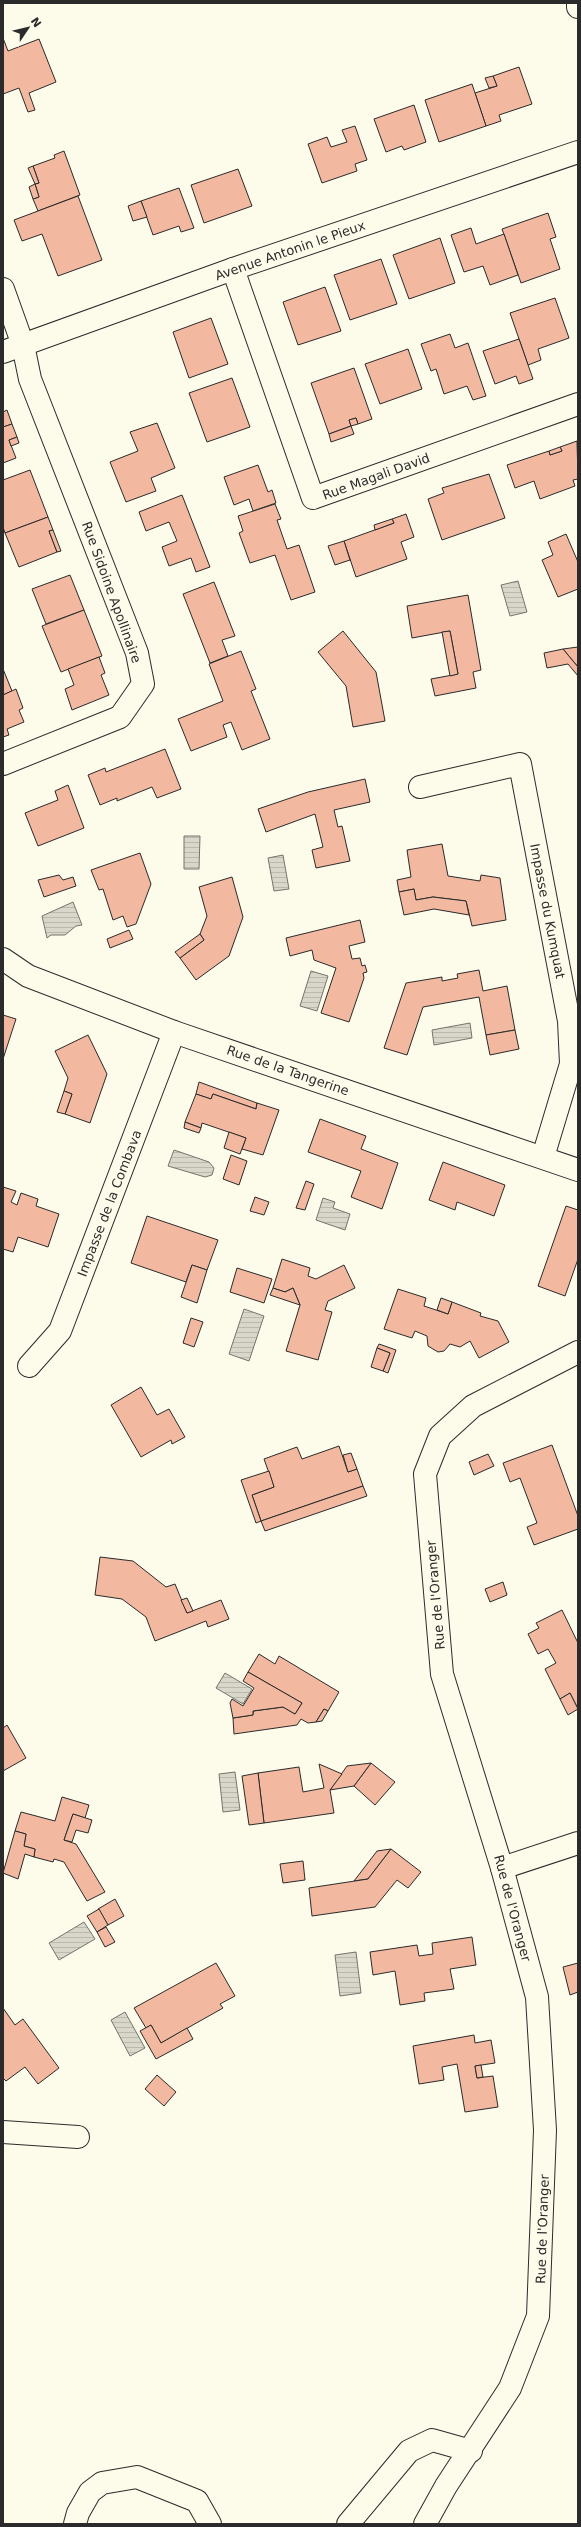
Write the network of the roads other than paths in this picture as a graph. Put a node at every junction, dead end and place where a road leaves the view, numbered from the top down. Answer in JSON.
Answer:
{"nodes":[{"id":1,"x":578,"y":3,"type":"edge"},
{"id":2,"x":578,"y":8,"type":"edge"},
{"id":3,"x":578,"y":152,"type":"edge"},
{"id":4,"x":233,"y":270,"type":"junction"},
{"id":5,"x":3,"y":289,"type":"edge"},
{"id":6,"x":13,"y":349,"type":"edge"},
{"id":7,"x":578,"y":404,"type":"edge"},
{"id":8,"x":3,"y":764,"type":"edge"},
{"id":9,"x":420,"y":787,"type":"dead end"},
{"id":10,"x":3,"y":959,"type":"edge"},
{"id":11,"x":174,"y":1032,"type":"junction"},
{"id":12,"x":543,"y":1157,"type":"junction"},
{"id":13,"x":578,"y":1170,"type":"edge"},
{"id":14,"x":578,"y":1352,"type":"edge"},
{"id":15,"x":29,"y":1366,"type":"dead end"},
{"id":16,"x":578,"y":1843,"type":"edge"},
{"id":17,"x":502,"y":1868,"type":"junction"},
{"id":18,"x":3,"y":2132,"type":"edge"},
{"id":19,"x":78,"y":2136,"type":"dead end"},
{"id":20,"x":471,"y":2451,"type":"junction"},
{"id":21,"x":75,"y":2524,"type":"edge"},
{"id":22,"x":210,"y":2524,"type":"edge"},
{"id":23,"x":348,"y":2524,"type":"edge"},
{"id":24,"x":425,"y":2524,"type":"edge"}],
"edges":[{"from":1,"to":2,"type":"street"},
{"from":3,"to":4,"type":"street","name":"Avenue Antonin le Pieux"},
{"from":4,"to":6,"type":"street","name":"Avenue Antonin le Pieux"},
{"from":4,"to":7,"type":"street","name":"Rue Magali David"},
{"from":5,"to":6,"type":"street","name":"Rue Sidoine Apollinaire"},
{"from":6,"to":8,"type":"street","name":"Rue Sidoine Apollinaire"},
{"from":9,"to":12,"type":"street","name":"Impasse du Kumquat"},
{"from":10,"to":11,"type":"street","name":"Rue de la Tangerine"},
{"from":11,"to":12,"type":"street","name":"Rue de la Tangerine"},
{"from":11,"to":15,"type":"street","name":"Impasse de la Combava"},
{"from":12,"to":13,"type":"street","name":"Rue de la Tangerine"},
{"from":14,"to":17,"type":"street","name":"Rue de l'Oranger"},
{"from":16,"to":17,"type":"street"},
{"from":17,"to":20,"type":"street","name":"Rue de l'Oranger"},
{"from":18,"to":19,"type":"street"},
{"from":20,"to":23,"type":"street"},
{"from":20,"to":24,"type":"street","name":"Rue de l'Oranger"},
{"from":21,"to":22,"type":"street"}]}
